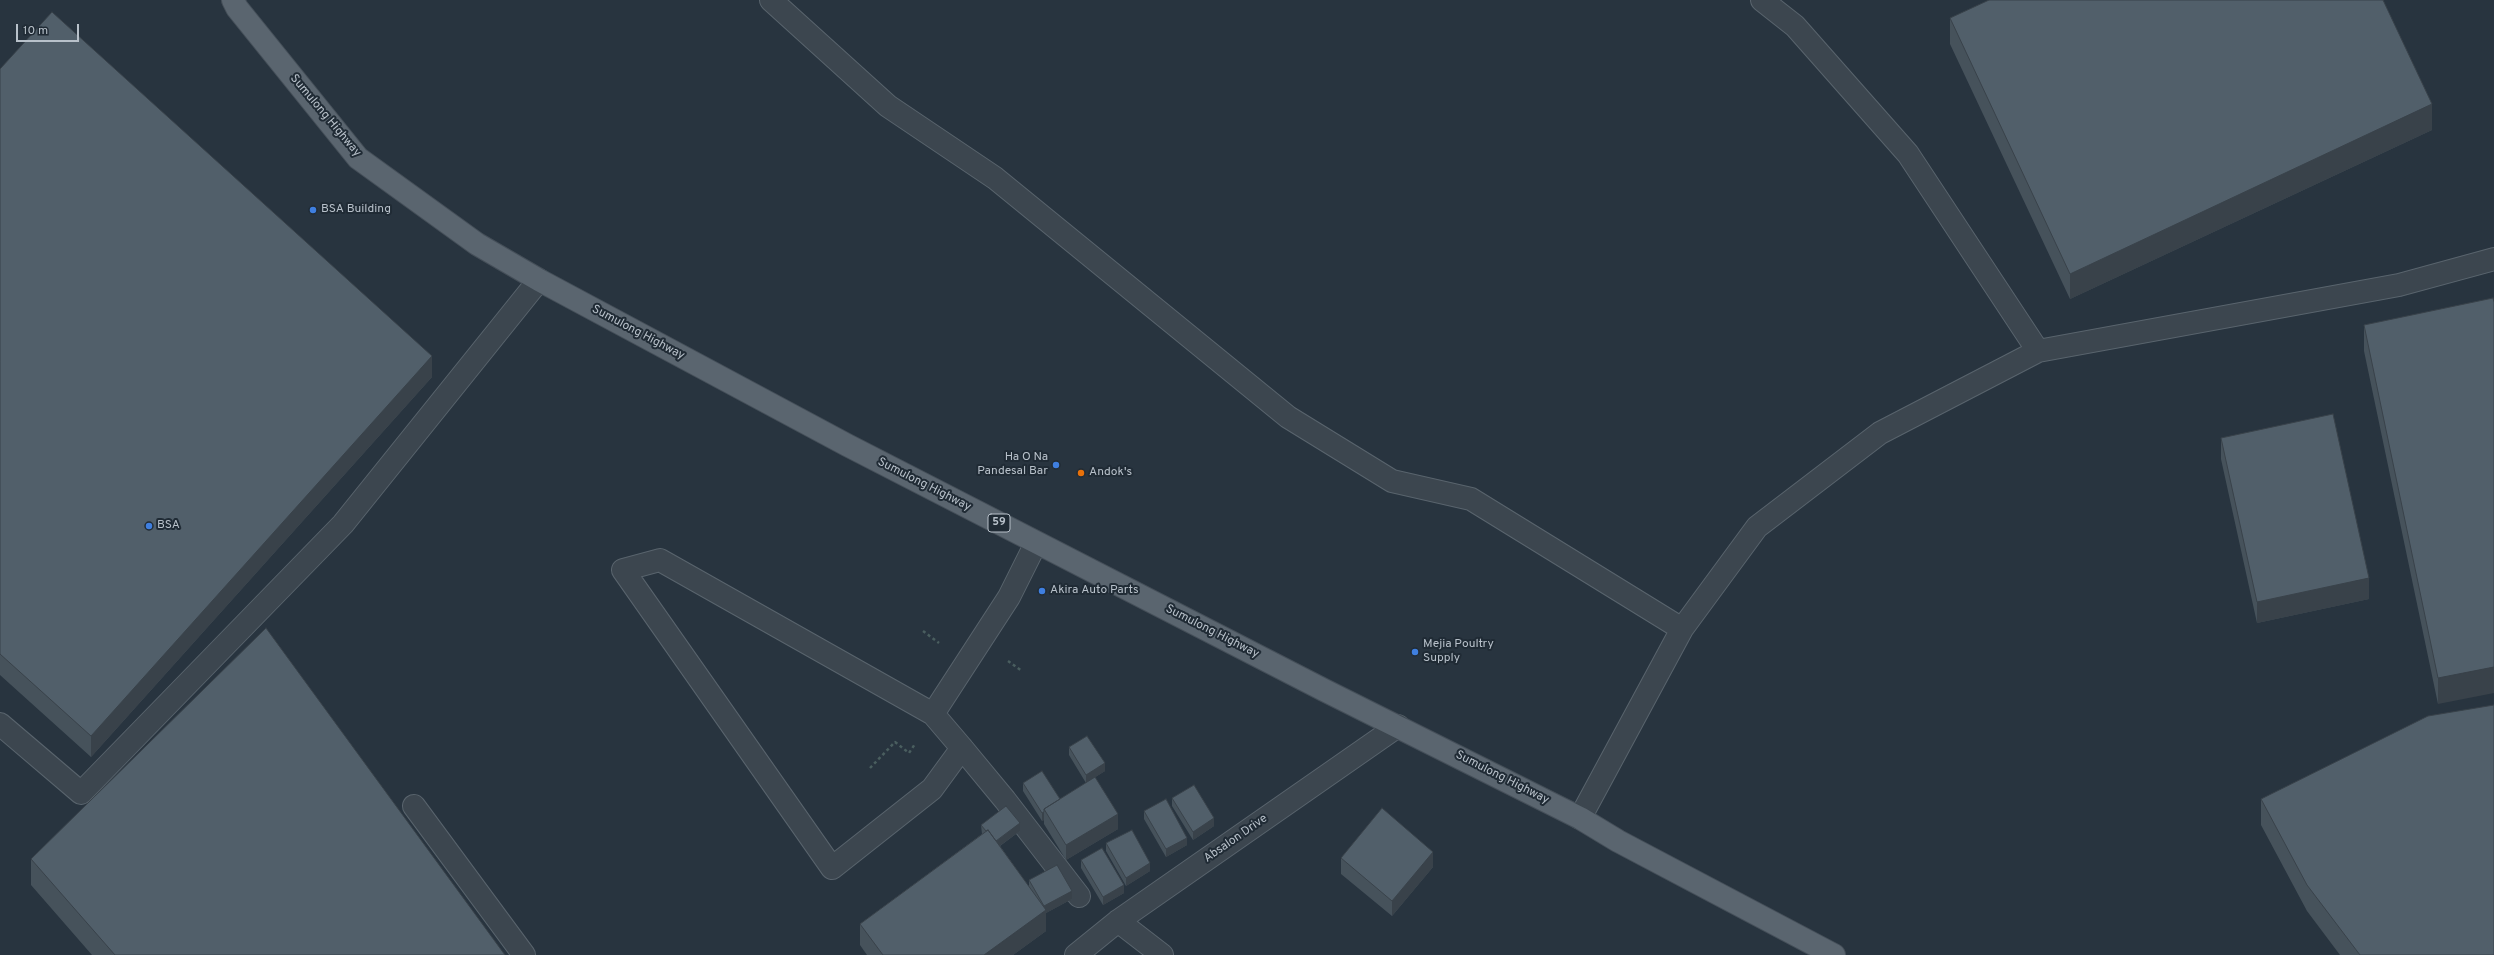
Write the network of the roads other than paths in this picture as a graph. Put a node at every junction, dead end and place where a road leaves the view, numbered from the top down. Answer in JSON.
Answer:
{"nodes":[{"id":1,"x":233,"y":0,"type":"edge"},
{"id":2,"x":771,"y":0,"type":"edge"},
{"id":3,"x":1762,"y":0,"type":"edge"},
{"id":4,"x":2494,"y":259,"type":"edge"},
{"id":5,"x":539,"y":280,"type":"junction"},
{"id":6,"x":2038,"y":351,"type":"junction"},
{"id":7,"x":1036,"y":542,"type":"junction"},
{"id":8,"x":1682,"y":629,"type":"junction"},
{"id":9,"x":933,"y":714,"type":"junction"},
{"id":10,"x":0,"y":724,"type":"edge"},
{"id":11,"x":1398,"y":726,"type":"junction"},
{"id":12,"x":962,"y":748,"type":"junction"},
{"id":13,"x":414,"y":806,"type":"dead end"},
{"id":14,"x":1580,"y":818,"type":"junction"},
{"id":15,"x":1079,"y":896,"type":"dead end"},
{"id":16,"x":1118,"y":921,"type":"junction"},
{"id":17,"x":524,"y":955,"type":"edge"},
{"id":18,"x":1076,"y":955,"type":"edge"},
{"id":19,"x":1162,"y":955,"type":"edge"},
{"id":20,"x":1834,"y":955,"type":"edge"}],
"edges":[{"from":1,"to":5,"type":"main road","name":"Sumulong Highway","number":"59"},
{"from":2,"to":8,"type":"street"},
{"from":3,"to":6,"type":"street"},
{"from":4,"to":6,"type":"street"},
{"from":5,"to":7,"type":"main road","name":"Sumulong Highway","number":"59"},
{"from":5,"to":10,"type":"street"},
{"from":6,"to":8,"type":"street"},
{"from":7,"to":9,"type":"street"},
{"from":7,"to":11,"type":"main road","name":"Sumulong Highway","number":"59"},
{"from":8,"to":14,"type":"street"},
{"from":9,"to":12,"type":"street"},
{"from":9,"to":12,"type":"street"},
{"from":11,"to":14,"type":"main road","name":"Sumulong Highway","number":"59"},
{"from":11,"to":16,"type":"street","name":"Absalon Drive"},
{"from":12,"to":15,"type":"street"},
{"from":13,"to":17,"type":"street"},
{"from":14,"to":20,"type":"main road","name":"Sumulong Highway","number":"59"},
{"from":16,"to":18,"type":"street","name":"Absalon Drive"},
{"from":16,"to":19,"type":"street"}]}
